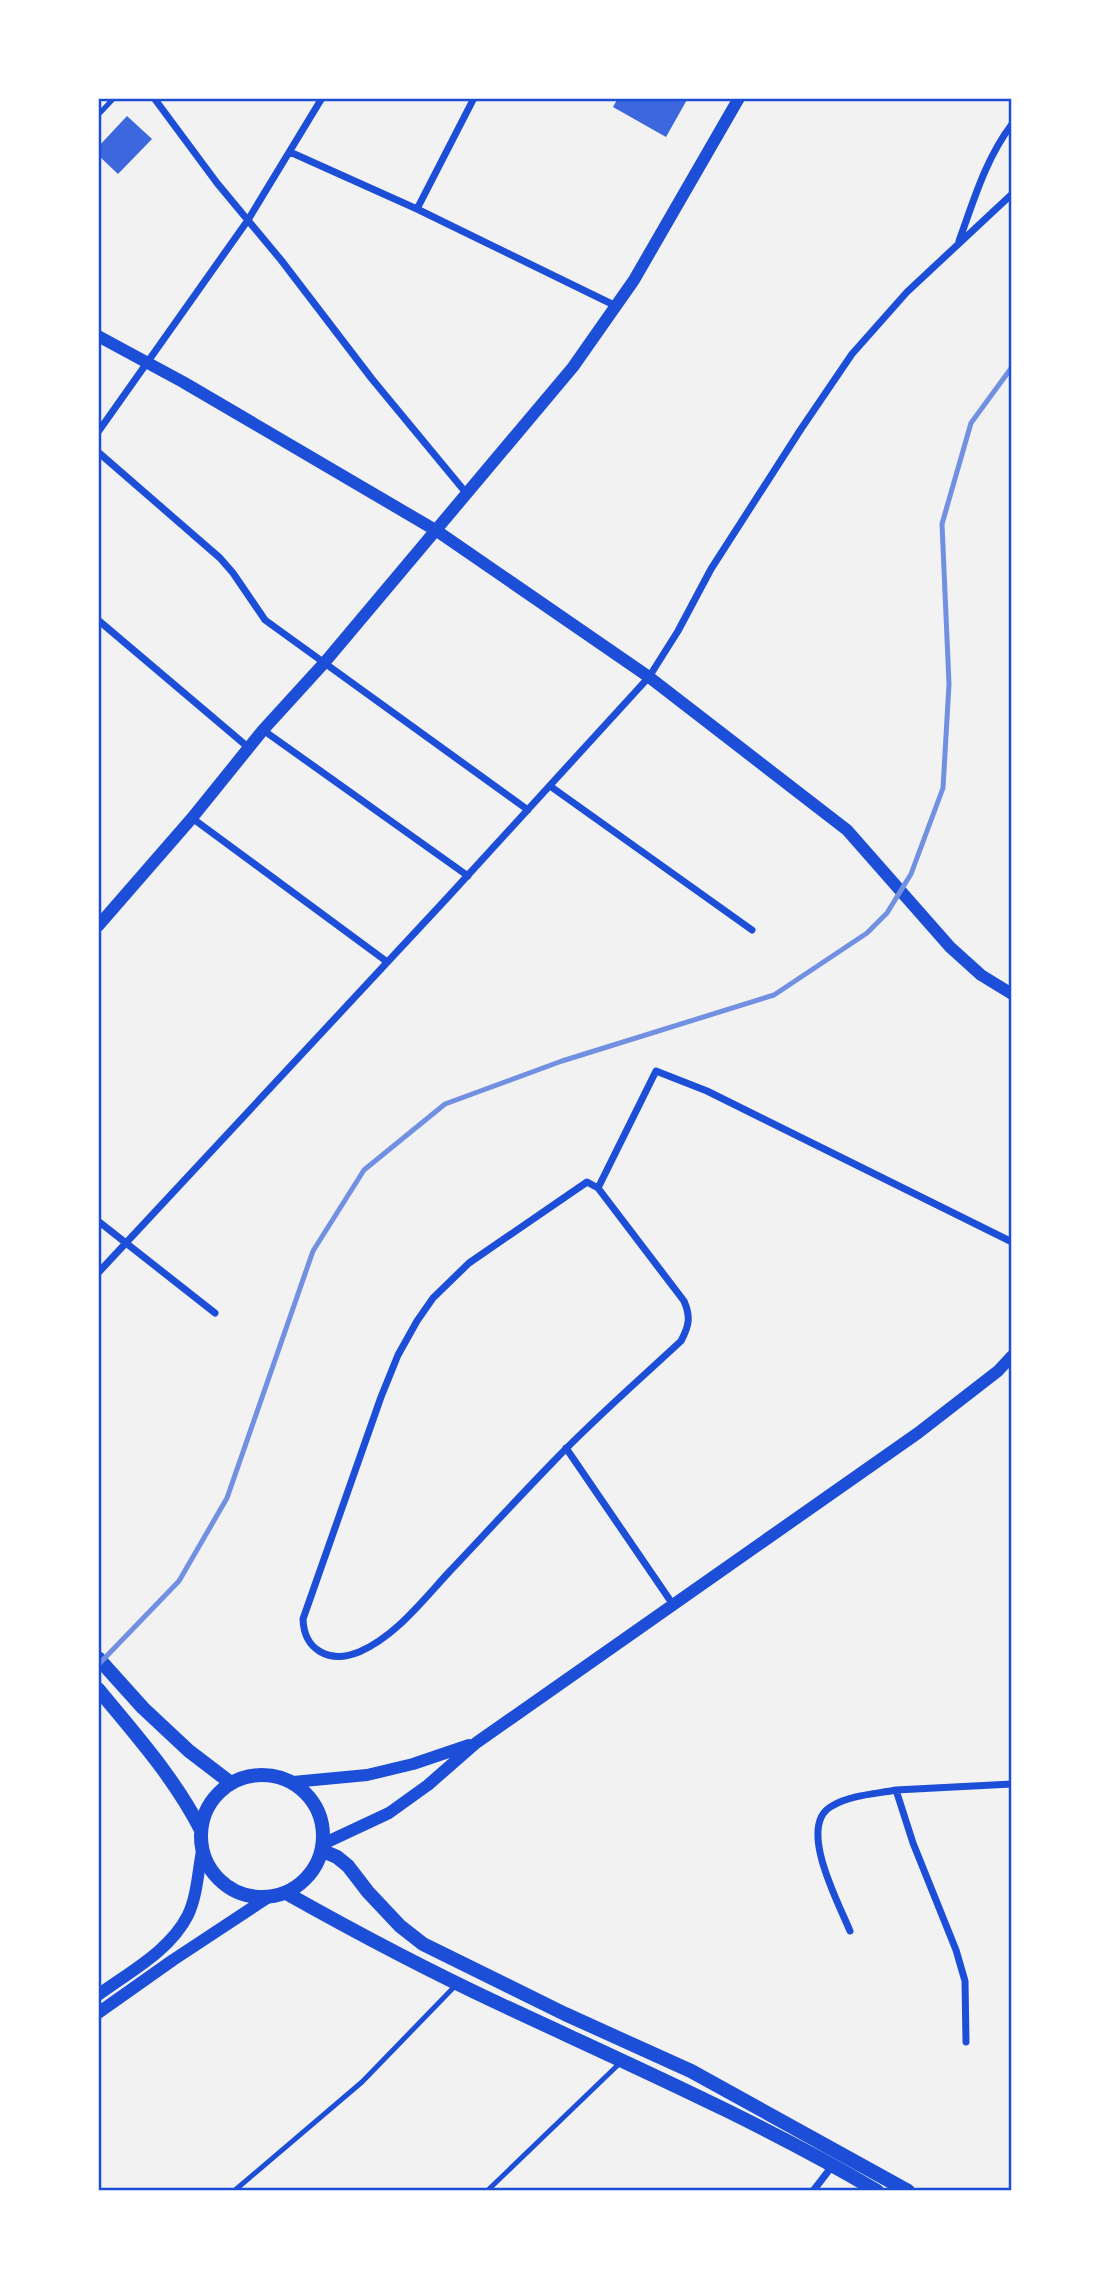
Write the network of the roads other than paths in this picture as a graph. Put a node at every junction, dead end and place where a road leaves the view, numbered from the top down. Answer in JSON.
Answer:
{"nodes":[{"id":1,"x":114,"y":98,"type":"edge"},
{"id":2,"x":154,"y":98,"type":"edge"},
{"id":3,"x":322,"y":98,"type":"edge"},
{"id":4,"x":474,"y":98,"type":"edge"},
{"id":5,"x":740,"y":98,"type":"edge"},
{"id":6,"x":98,"y":115,"type":"edge"},
{"id":7,"x":1012,"y":124,"type":"edge"},
{"id":8,"x":289,"y":152,"type":"junction"},
{"id":9,"x":1012,"y":194,"type":"edge"},
{"id":10,"x":417,"y":209,"type":"junction"},
{"id":11,"x":248,"y":220,"type":"junction"},
{"id":12,"x":958,"y":242,"type":"junction"},
{"id":13,"x":617,"y":306,"type":"junction"},
{"id":14,"x":98,"y":336,"type":"edge"},
{"id":15,"x":146,"y":363,"type":"junction"},
{"id":16,"x":98,"y":432,"type":"edge"},
{"id":17,"x":98,"y":452,"type":"edge"},
{"id":18,"x":467,"y":495,"type":"junction"},
{"id":19,"x":437,"y":531,"type":"junction"},
{"id":20,"x":98,"y":620,"type":"edge"},
{"id":21,"x":325,"y":662,"type":"junction"},
{"id":22,"x":649,"y":677,"type":"junction"},
{"id":23,"x":263,"y":730,"type":"junction"},
{"id":24,"x":249,"y":748,"type":"junction"},
{"id":25,"x":550,"y":786,"type":"junction"},
{"id":26,"x":528,"y":810,"type":"junction"},
{"id":27,"x":192,"y":818,"type":"junction"},
{"id":28,"x":468,"y":876,"type":"junction"},
{"id":29,"x":98,"y":926,"type":"edge"},
{"id":30,"x":752,"y":930,"type":"dead end"},
{"id":31,"x":386,"y":961,"type":"junction"},
{"id":32,"x":1012,"y":994,"type":"edge"},
{"id":33,"x":598,"y":1188,"type":"junction"},
{"id":34,"x":98,"y":1221,"type":"edge"},
{"id":35,"x":126,"y":1241,"type":"junction"},
{"id":36,"x":1012,"y":1242,"type":"edge"},
{"id":37,"x":98,"y":1273,"type":"edge"},
{"id":38,"x":215,"y":1313,"type":"dead end"},
{"id":39,"x":1012,"y":1356,"type":"edge"},
{"id":40,"x":566,"y":1448,"type":"junction"},
{"id":41,"x":674,"y":1606,"type":"junction"},
{"id":42,"x":98,"y":1658,"type":"edge"},
{"id":43,"x":98,"y":1689,"type":"edge"},
{"id":44,"x":476,"y":1743,"type":"junction"},
{"id":45,"x":293,"y":1782,"type":"junction"},
{"id":46,"x":231,"y":1783,"type":"junction"},
{"id":47,"x":1012,"y":1784,"type":"edge"},
{"id":48,"x":896,"y":1790,"type":"junction"},
{"id":49,"x":201,"y":1830,"type":"junction"},
{"id":50,"x":324,"y":1847,"type":"junction"},
{"id":51,"x":202,"y":1851,"type":"junction"},
{"id":52,"x":286,"y":1893,"type":"junction"},
{"id":53,"x":267,"y":1898,"type":"junction"},
{"id":54,"x":850,"y":1931,"type":"dead end"},
{"id":55,"x":457,"y":1983,"type":"junction"},
{"id":56,"x":98,"y":1995,"type":"edge"},
{"id":57,"x":98,"y":2013,"type":"edge"},
{"id":58,"x":966,"y":2042,"type":"dead end"},
{"id":59,"x":622,"y":2060,"type":"junction"},
{"id":60,"x":834,"y":2165,"type":"junction"},
{"id":61,"x":234,"y":2191,"type":"edge"},
{"id":62,"x":486,"y":2191,"type":"edge"},
{"id":63,"x":813,"y":2191,"type":"edge"},
{"id":64,"x":877,"y":2191,"type":"edge"},
{"id":65,"x":908,"y":2191,"type":"edge"}],
"edges":[{"from":1,"to":6,"type":"lane"},
{"from":2,"to":11,"type":"street"},
{"from":3,"to":8,"type":"street"},
{"from":4,"to":10,"type":"street"},
{"from":5,"to":13,"type":"street"},
{"from":7,"to":12,"type":"street"},
{"from":8,"to":10,"type":"street"},
{"from":8,"to":11,"type":"street"},
{"from":9,"to":12,"type":"street"},
{"from":10,"to":13,"type":"street"},
{"from":11,"to":15,"type":"street"},
{"from":11,"to":18,"type":"street"},
{"from":12,"to":22,"type":"street"},
{"from":13,"to":18,"type":"street"},
{"from":14,"to":15,"type":"street"},
{"from":15,"to":16,"type":"street"},
{"from":15,"to":19,"type":"street"},
{"from":17,"to":21,"type":"street"},
{"from":18,"to":19,"type":"street"},
{"from":19,"to":21,"type":"street"},
{"from":19,"to":22,"type":"street"},
{"from":20,"to":24,"type":"street"},
{"from":21,"to":23,"type":"street"},
{"from":21,"to":26,"type":"street"},
{"from":22,"to":25,"type":"street"},
{"from":22,"to":32,"type":"street"},
{"from":23,"to":24,"type":"street"},
{"from":23,"to":28,"type":"street"},
{"from":24,"to":27,"type":"street"},
{"from":25,"to":26,"type":"street"},
{"from":25,"to":30,"type":"street"},
{"from":26,"to":28,"type":"street"},
{"from":27,"to":29,"type":"street"},
{"from":27,"to":31,"type":"street"},
{"from":28,"to":31,"type":"street"},
{"from":31,"to":35,"type":"street"},
{"from":33,"to":36,"type":"street"},
{"from":33,"to":40,"type":"street"},
{"from":33,"to":40,"type":"street"},
{"from":34,"to":35,"type":"street"},
{"from":35,"to":37,"type":"street"},
{"from":35,"to":38,"type":"street"},
{"from":39,"to":41,"type":"street"},
{"from":40,"to":41,"type":"street"},
{"from":41,"to":44,"type":"street"},
{"from":42,"to":46,"type":"main road"},
{"from":43,"to":49,"type":"main road"},
{"from":44,"to":45,"type":"street"},
{"from":44,"to":50,"type":"street"},
{"from":45,"to":46,"type":"main road"},
{"from":45,"to":50,"type":"main road"},
{"from":46,"to":49,"type":"main road"},
{"from":47,"to":48,"type":"street"},
{"from":48,"to":54,"type":"street"},
{"from":48,"to":58,"type":"street"},
{"from":49,"to":51,"type":"main road"},
{"from":50,"to":52,"type":"main road"},
{"from":50,"to":65,"type":"main road"},
{"from":51,"to":53,"type":"main road"},
{"from":51,"to":56,"type":"street"},
{"from":52,"to":53,"type":"main road"},
{"from":52,"to":55,"type":"main road"},
{"from":53,"to":57,"type":"street"},
{"from":55,"to":59,"type":"main road"},
{"from":55,"to":61,"type":"lane"},
{"from":59,"to":60,"type":"main road"},
{"from":59,"to":62,"type":"lane"},
{"from":60,"to":63,"type":"street"},
{"from":60,"to":64,"type":"main road"}]}
